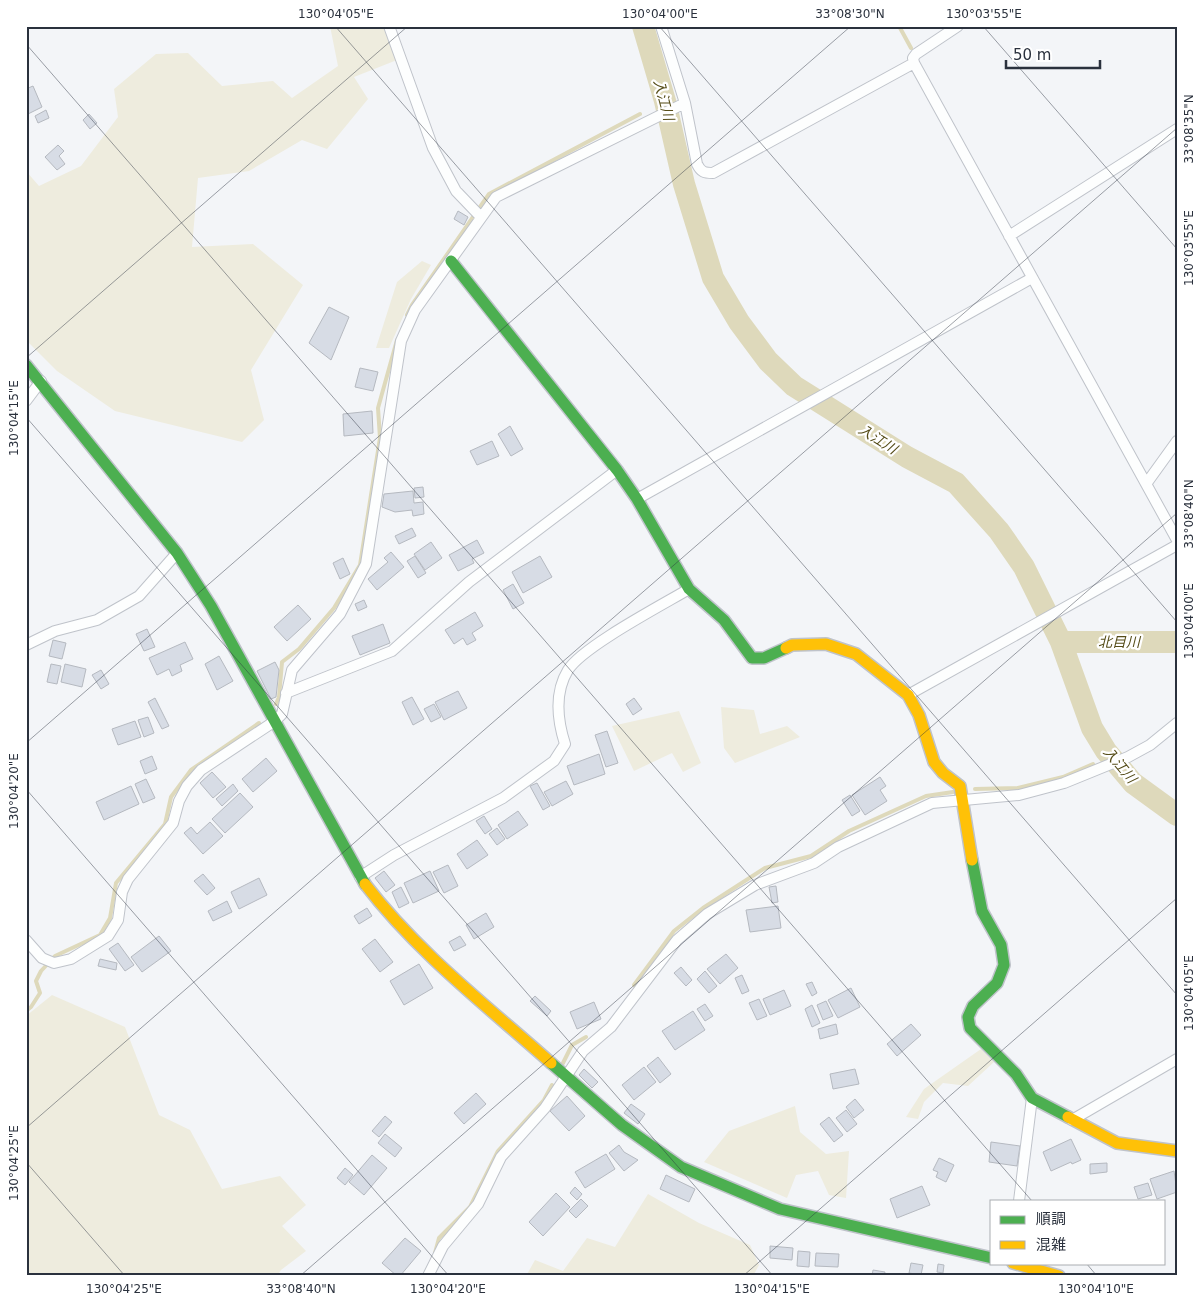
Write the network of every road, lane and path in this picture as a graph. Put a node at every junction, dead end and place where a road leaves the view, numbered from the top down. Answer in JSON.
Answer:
{"nodes":[{"id":1,"x":389,"y":26,"type":"edge"},
{"id":2,"x":661,"y":26,"type":"edge"},
{"id":3,"x":958,"y":26,"type":"edge"},
{"id":4,"x":914,"y":64,"type":"junction"},
{"id":5,"x":682,"y":105,"type":"junction"},
{"id":6,"x":1177,"y":129,"type":"edge"},
{"id":7,"x":480,"y":216,"type":"junction"},
{"id":8,"x":1009,"y":236,"type":"junction"},
{"id":9,"x":451,"y":261,"type":"junction"},
{"id":10,"x":1032,"y":278,"type":"junction"},
{"id":11,"x":26,"y":365,"type":"edge"},
{"id":12,"x":41,"y":381,"type":"junction"},
{"id":13,"x":26,"y":402,"type":"edge"},
{"id":14,"x":1177,"y":441,"type":"edge"},
{"id":15,"x":617,"y":470,"type":"junction"},
{"id":16,"x":1146,"y":484,"type":"junction"},
{"id":17,"x":636,"y":499,"type":"junction"},
{"id":18,"x":1177,"y":540,"type":"edge"},
{"id":19,"x":1177,"y":545,"type":"edge"},
{"id":20,"x":177,"y":553,"type":"junction"},
{"id":21,"x":688,"y":589,"type":"junction"},
{"id":22,"x":26,"y":644,"type":"edge"},
{"id":23,"x":286,"y":693,"type":"junction"},
{"id":24,"x":908,"y":695,"type":"junction"},
{"id":25,"x":275,"y":722,"type":"junction"},
{"id":26,"x":1177,"y":723,"type":"edge"},
{"id":27,"x":964,"y":800,"type":"junction"},
{"id":28,"x":360,"y":878,"type":"junction"},
{"id":29,"x":26,"y":940,"type":"edge"},
{"id":30,"x":1177,"y":1059,"type":"edge"},
{"id":31,"x":566,"y":1077,"type":"junction"},
{"id":32,"x":1032,"y":1098,"type":"junction"},
{"id":33,"x":1072,"y":1120,"type":"junction"},
{"id":34,"x":1177,"y":1151,"type":"edge"},
{"id":35,"x":1019,"y":1200,"type":"edge"},
{"id":36,"x":990,"y":1258,"type":"edge"},
{"id":37,"x":1017,"y":1264,"type":"edge"},
{"id":38,"x":428,"y":1276,"type":"edge"},
{"id":39,"x":1059,"y":1276,"type":"edge"}],
"edges":[{"from":1,"to":7,"type":"street"},
{"from":2,"to":5,"type":"street"},
{"from":3,"to":4,"type":"street"},
{"from":4,"to":5,"type":"street"},
{"from":4,"to":8,"type":"street"},
{"from":5,"to":7,"type":"street"},
{"from":6,"to":8,"type":"street"},
{"from":7,"to":9,"type":"street"},
{"from":8,"to":10,"type":"street"},
{"from":9,"to":15,"type":"street"},
{"from":9,"to":23,"type":"street"},
{"from":10,"to":16,"type":"street"},
{"from":10,"to":17,"type":"street"},
{"from":11,"to":12,"type":"street"},
{"from":12,"to":13,"type":"street"},
{"from":12,"to":20,"type":"street"},
{"from":14,"to":16,"type":"street"},
{"from":15,"to":17,"type":"street"},
{"from":15,"to":23,"type":"street"},
{"from":16,"to":18,"type":"street"},
{"from":17,"to":21,"type":"street"},
{"from":19,"to":24,"type":"street"},
{"from":20,"to":22,"type":"street"},
{"from":20,"to":25,"type":"street"},
{"from":21,"to":24,"type":"street"},
{"from":21,"to":28,"type":"street"},
{"from":23,"to":25,"type":"street"},
{"from":24,"to":27,"type":"street"},
{"from":25,"to":28,"type":"street"},
{"from":25,"to":29,"type":"street"},
{"from":26,"to":27,"type":"street"},
{"from":27,"to":31,"type":"street"},
{"from":27,"to":32,"type":"street"},
{"from":28,"to":31,"type":"street"},
{"from":30,"to":33,"type":"street"},
{"from":31,"to":36,"type":"street"},
{"from":31,"to":38,"type":"street"},
{"from":32,"to":33,"type":"street"},
{"from":32,"to":35,"type":"street"},
{"from":33,"to":34,"type":"street"},
{"from":37,"to":39,"type":"street"}]}
